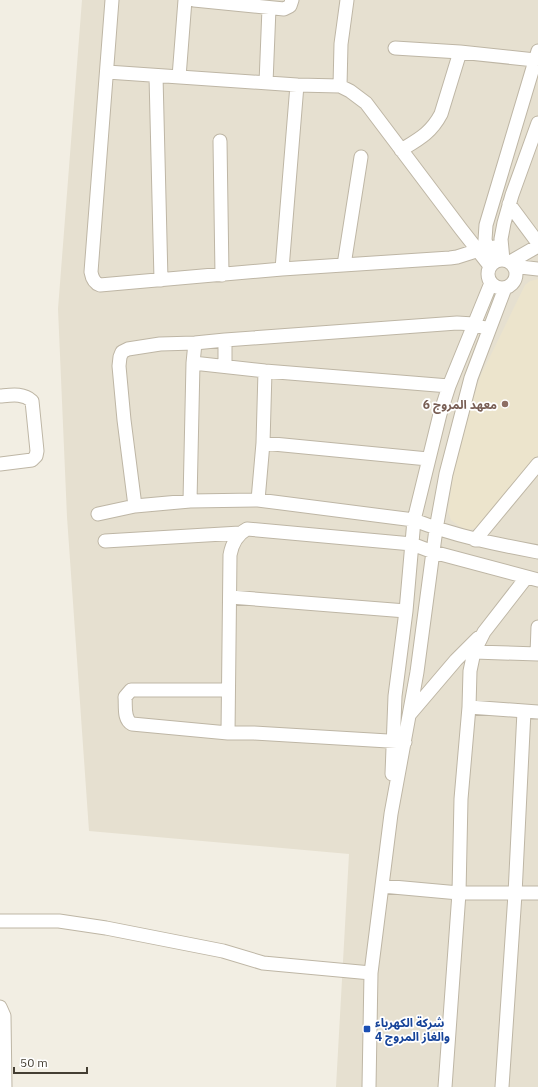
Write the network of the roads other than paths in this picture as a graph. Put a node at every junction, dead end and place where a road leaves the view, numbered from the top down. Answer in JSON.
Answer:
{"nodes":[{"id":1,"x":112,"y":0,"type":"edge"},
{"id":2,"x":186,"y":0,"type":"edge"},
{"id":3,"x":194,"y":0,"type":"edge"},
{"id":4,"x":292,"y":0,"type":"edge"},
{"id":5,"x":347,"y":0,"type":"edge"},
{"id":6,"x":269,"y":8,"type":"junction"},
{"id":7,"x":395,"y":48,"type":"dead end"},
{"id":8,"x":460,"y":52,"type":"junction"},
{"id":9,"x":536,"y":55,"type":"edge"},
{"id":10,"x":107,"y":72,"type":"junction"},
{"id":11,"x":156,"y":76,"type":"junction"},
{"id":12,"x":179,"y":77,"type":"junction"},
{"id":13,"x":266,"y":83,"type":"junction"},
{"id":14,"x":297,"y":85,"type":"junction"},
{"id":15,"x":340,"y":86,"type":"junction"},
{"id":16,"x":538,"y":123,"type":"edge"},
{"id":17,"x":220,"y":140,"type":"dead end"},
{"id":18,"x":401,"y":150,"type":"junction"},
{"id":19,"x":361,"y":157,"type":"dead end"},
{"id":20,"x":509,"y":204,"type":"junction"},
{"id":21,"x":538,"y":245,"type":"edge"},
{"id":22,"x":501,"y":246,"type":"junction"},
{"id":23,"x":483,"y":250,"type":"junction"},
{"id":24,"x":344,"y":265,"type":"junction"},
{"id":25,"x":505,"y":265,"type":"junction"},
{"id":26,"x":282,"y":269,"type":"junction"},
{"id":27,"x":538,"y":270,"type":"edge"},
{"id":28,"x":222,"y":275,"type":"junction"},
{"id":29,"x":161,"y":280,"type":"junction"},
{"id":30,"x":491,"y":283,"type":"junction"},
{"id":31,"x":505,"y":288,"type":"junction"},
{"id":32,"x":474,"y":324,"type":"junction"},
{"id":33,"x":489,"y":329,"type":"junction"},
{"id":34,"x":225,"y":340,"type":"junction"},
{"id":35,"x":195,"y":343,"type":"junction"},
{"id":36,"x":193,"y":363,"type":"junction"},
{"id":37,"x":225,"y":366,"type":"junction"},
{"id":38,"x":265,"y":371,"type":"junction"},
{"id":39,"x":449,"y":386,"type":"junction"},
{"id":40,"x":0,"y":396,"type":"edge"},
{"id":41,"x":263,"y":443,"type":"junction"},
{"id":42,"x":428,"y":459,"type":"junction"},
{"id":43,"x":0,"y":464,"type":"edge"},
{"id":44,"x":538,"y":464,"type":"edge"},
{"id":45,"x":258,"y":500,"type":"junction"},
{"id":46,"x":190,"y":501,"type":"junction"},
{"id":47,"x":135,"y":506,"type":"junction"},
{"id":48,"x":98,"y":514,"type":"dead end"},
{"id":49,"x":414,"y":520,"type":"junction"},
{"id":50,"x":436,"y":529,"type":"junction"},
{"id":51,"x":240,"y":533,"type":"junction"},
{"id":52,"x":475,"y":540,"type":"junction"},
{"id":53,"x":105,"y":541,"type":"dead end"},
{"id":54,"x":412,"y":544,"type":"junction"},
{"id":55,"x":433,"y":552,"type":"junction"},
{"id":56,"x":538,"y":552,"type":"edge"},
{"id":57,"x":532,"y":579,"type":"edge"},
{"id":58,"x":230,"y":597,"type":"junction"},
{"id":59,"x":406,"y":611,"type":"junction"},
{"id":60,"x":538,"y":627,"type":"edge"},
{"id":61,"x":484,"y":632,"type":"junction"},
{"id":62,"x":474,"y":652,"type":"junction"},
{"id":63,"x":538,"y":654,"type":"edge"},
{"id":64,"x":228,"y":690,"type":"junction"},
{"id":65,"x":468,"y":707,"type":"junction"},
{"id":66,"x":524,"y":711,"type":"junction"},
{"id":67,"x":538,"y":712,"type":"edge"},
{"id":68,"x":410,"y":715,"type":"junction"},
{"id":69,"x":228,"y":733,"type":"junction"},
{"id":70,"x":399,"y":741,"type":"junction"},
{"id":71,"x":382,"y":886,"type":"junction"},
{"id":72,"x":459,"y":893,"type":"junction"},
{"id":73,"x":538,"y":893,"type":"edge"},
{"id":74,"x":515,"y":894,"type":"junction"},
{"id":75,"x":0,"y":921,"type":"edge"},
{"id":76,"x":371,"y":973,"type":"junction"},
{"id":77,"x":0,"y":1007,"type":"edge"},
{"id":78,"x":5,"y":1087,"type":"edge"},
{"id":79,"x":369,"y":1087,"type":"edge"},
{"id":80,"x":445,"y":1087,"type":"edge"},
{"id":81,"x":502,"y":1087,"type":"edge"}],
"edges":[{"from":1,"to":10,"type":"street"},
{"from":2,"to":12,"type":"street"},
{"from":3,"to":6,"type":"street"},
{"from":4,"to":6,"type":"street"},
{"from":5,"to":15,"type":"street"},
{"from":6,"to":13,"type":"street"},
{"from":7,"to":8,"type":"street"},
{"from":8,"to":9,"type":"street"},
{"from":8,"to":18,"type":"street"},
{"from":9,"to":23,"type":"street"},
{"from":10,"to":11,"type":"street"},
{"from":10,"to":29,"type":"street"},
{"from":11,"to":12,"type":"street"},
{"from":11,"to":29,"type":"street"},
{"from":12,"to":13,"type":"street"},
{"from":13,"to":14,"type":"street"},
{"from":14,"to":15,"type":"street"},
{"from":14,"to":26,"type":"street"},
{"from":15,"to":18,"type":"street"},
{"from":16,"to":20,"type":"street"},
{"from":17,"to":28,"type":"street"},
{"from":18,"to":23,"type":"street"},
{"from":19,"to":24,"type":"street"},
{"from":20,"to":21,"type":"street"},
{"from":20,"to":22,"type":"street"},
{"from":21,"to":25,"type":"street"},
{"from":22,"to":23,"type":"street"},
{"from":22,"to":25,"type":"street"},
{"from":23,"to":24,"type":"street"},
{"from":23,"to":25,"type":"street"},
{"from":24,"to":26,"type":"street"},
{"from":25,"to":27,"type":"street"},
{"from":25,"to":30,"type":"street"},
{"from":25,"to":31,"type":"street"},
{"from":26,"to":28,"type":"street"},
{"from":28,"to":29,"type":"street"},
{"from":30,"to":31,"type":"street"},
{"from":30,"to":32,"type":"street"},
{"from":31,"to":33,"type":"street"},
{"from":32,"to":33,"type":"street"},
{"from":32,"to":34,"type":"street"},
{"from":32,"to":39,"type":"street"},
{"from":33,"to":50,"type":"street"},
{"from":34,"to":35,"type":"street"},
{"from":34,"to":37,"type":"street"},
{"from":35,"to":36,"type":"street"},
{"from":35,"to":47,"type":"street"},
{"from":36,"to":37,"type":"street"},
{"from":36,"to":46,"type":"street"},
{"from":37,"to":38,"type":"street"},
{"from":38,"to":39,"type":"street"},
{"from":38,"to":41,"type":"street"},
{"from":39,"to":42,"type":"street"},
{"from":40,"to":43,"type":"street"},
{"from":41,"to":42,"type":"street"},
{"from":41,"to":45,"type":"street"},
{"from":42,"to":49,"type":"street"},
{"from":44,"to":52,"type":"street"},
{"from":45,"to":46,"type":"street"},
{"from":45,"to":49,"type":"street"},
{"from":46,"to":47,"type":"street"},
{"from":47,"to":48,"type":"street"},
{"from":49,"to":50,"type":"street"},
{"from":49,"to":54,"type":"street"},
{"from":50,"to":52,"type":"street"},
{"from":50,"to":55,"type":"street"},
{"from":51,"to":53,"type":"street"},
{"from":51,"to":54,"type":"street"},
{"from":51,"to":58,"type":"street"},
{"from":52,"to":56,"type":"street"},
{"from":54,"to":55,"type":"street"},
{"from":54,"to":59,"type":"street"},
{"from":55,"to":57,"type":"street"},
{"from":55,"to":68,"type":"street"},
{"from":57,"to":61,"type":"street"},
{"from":58,"to":59,"type":"street"},
{"from":58,"to":64,"type":"street"},
{"from":59,"to":70,"type":"street"},
{"from":60,"to":63,"type":"street"},
{"from":61,"to":62,"type":"street"},
{"from":61,"to":68,"type":"street"},
{"from":62,"to":63,"type":"street"},
{"from":62,"to":65,"type":"street"},
{"from":64,"to":69,"type":"street"},
{"from":64,"to":69,"type":"street"},
{"from":65,"to":66,"type":"street"},
{"from":65,"to":72,"type":"street"},
{"from":66,"to":67,"type":"street"},
{"from":66,"to":74,"type":"street"},
{"from":68,"to":70,"type":"street"},
{"from":69,"to":70,"type":"street"},
{"from":70,"to":71,"type":"street"},
{"from":71,"to":72,"type":"street"},
{"from":71,"to":76,"type":"street"},
{"from":72,"to":74,"type":"street"},
{"from":72,"to":80,"type":"street"},
{"from":73,"to":74,"type":"street"},
{"from":74,"to":81,"type":"street"},
{"from":75,"to":76,"type":"street"},
{"from":76,"to":79,"type":"street"},
{"from":77,"to":78,"type":"street"}]}
